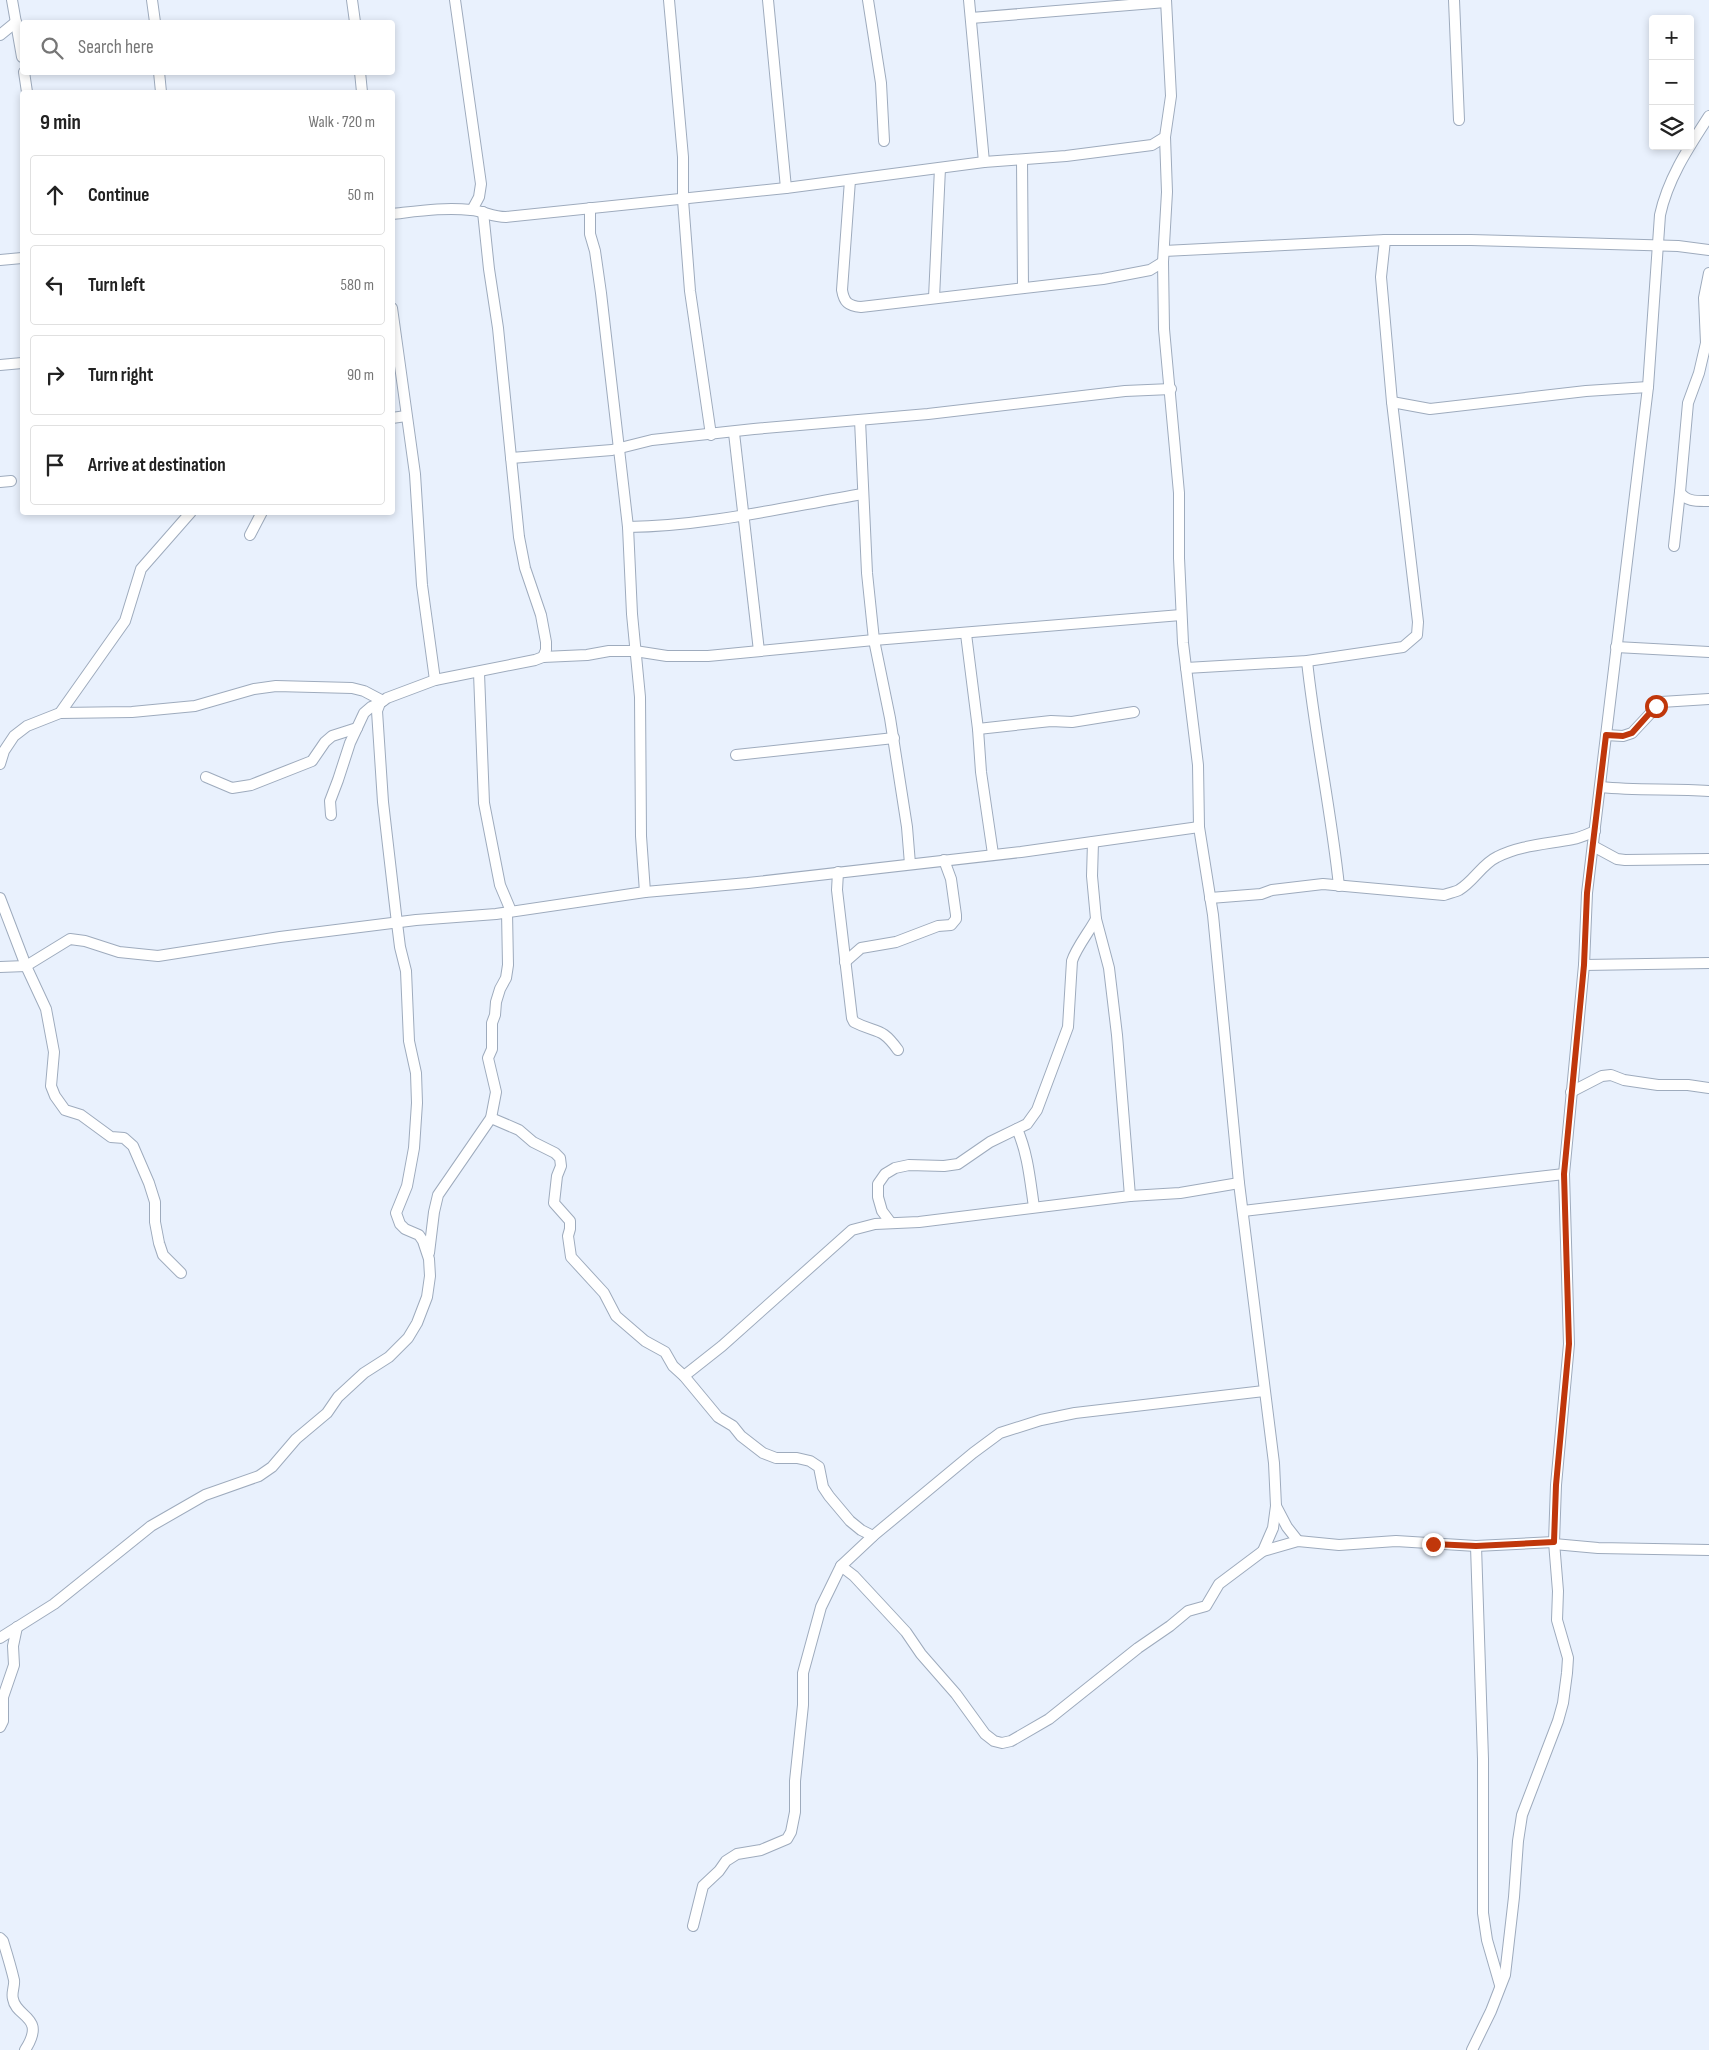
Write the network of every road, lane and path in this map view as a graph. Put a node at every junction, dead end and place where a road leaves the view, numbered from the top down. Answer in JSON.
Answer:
{"nodes":[{"id":1,"x":12,"y":0,"type":"edge"},
{"id":2,"x":152,"y":0,"type":"edge"},
{"id":3,"x":352,"y":0,"type":"edge"},
{"id":4,"x":456,"y":0,"type":"edge"},
{"id":5,"x":669,"y":0,"type":"edge"},
{"id":6,"x":768,"y":0,"type":"edge"},
{"id":7,"x":868,"y":0,"type":"edge"},
{"id":8,"x":969,"y":0,"type":"edge"},
{"id":9,"x":1454,"y":0,"type":"edge"},
{"id":10,"x":1166,"y":1,"type":"edge"},
{"id":11,"x":971,"y":18,"type":"junction"},
{"id":12,"x":155,"y":20,"type":"edge"},
{"id":13,"x":355,"y":20,"type":"edge"},
{"id":14,"x":16,"y":22,"type":"junction"},
{"id":15,"x":0,"y":35,"type":"edge"},
{"id":16,"x":20,"y":46,"type":"edge"},
{"id":17,"x":24,"y":75,"type":"edge"},
{"id":18,"x":159,"y":75,"type":"edge"},
{"id":19,"x":360,"y":75,"type":"edge"},
{"id":20,"x":26,"y":90,"type":"edge"},
{"id":21,"x":161,"y":90,"type":"edge"},
{"id":22,"x":362,"y":90,"type":"edge"},
{"id":23,"x":1709,"y":116,"type":"edge"},
{"id":24,"x":1459,"y":120,"type":"dead end"},
{"id":25,"x":1166,"y":137,"type":"junction"},
{"id":26,"x":884,"y":141,"type":"dead end"},
{"id":27,"x":1022,"y":160,"type":"junction"},
{"id":28,"x":984,"y":162,"type":"junction"},
{"id":29,"x":940,"y":168,"type":"junction"},
{"id":30,"x":850,"y":180,"type":"junction"},
{"id":31,"x":786,"y":188,"type":"junction"},
{"id":32,"x":682,"y":200,"type":"junction"},
{"id":33,"x":590,"y":208,"type":"junction"},
{"id":34,"x":472,"y":210,"type":"junction"},
{"id":35,"x":483,"y":212,"type":"junction"},
{"id":36,"x":395,"y":214,"type":"edge"},
{"id":37,"x":1385,"y":240,"type":"junction"},
{"id":38,"x":1658,"y":245,"type":"junction"},
{"id":39,"x":1709,"y":250,"type":"edge"},
{"id":40,"x":1163,"y":256,"type":"junction"},
{"id":41,"x":20,"y":258,"type":"edge"},
{"id":42,"x":0,"y":260,"type":"edge"},
{"id":43,"x":1709,"y":272,"type":"edge"},
{"id":44,"x":1023,"y":288,"type":"junction"},
{"id":45,"x":934,"y":298,"type":"junction"},
{"id":46,"x":395,"y":331,"type":"edge"},
{"id":47,"x":20,"y":363,"type":"edge"},
{"id":48,"x":0,"y":365,"type":"edge"},
{"id":49,"x":1648,"y":386,"type":"junction"},
{"id":50,"x":1171,"y":389,"type":"junction"},
{"id":51,"x":1392,"y":402,"type":"junction"},
{"id":52,"x":406,"y":416,"type":"junction"},
{"id":53,"x":395,"y":418,"type":"edge"},
{"id":54,"x":860,"y":420,"type":"junction"},
{"id":55,"x":734,"y":433,"type":"junction"},
{"id":56,"x":711,"y":435,"type":"junction"},
{"id":57,"x":620,"y":448,"type":"junction"},
{"id":58,"x":511,"y":458,"type":"junction"},
{"id":59,"x":1680,"y":492,"type":"junction"},
{"id":60,"x":863,"y":494,"type":"junction"},
{"id":61,"x":1709,"y":501,"type":"edge"},
{"id":62,"x":742,"y":514,"type":"junction"},
{"id":63,"x":188,"y":515,"type":"edge"},
{"id":64,"x":260,"y":515,"type":"edge"},
{"id":65,"x":628,"y":527,"type":"junction"},
{"id":66,"x":250,"y":535,"type":"dead end"},
{"id":67,"x":1674,"y":546,"type":"dead end"},
{"id":68,"x":1181,"y":615,"type":"junction"},
{"id":69,"x":966,"y":634,"type":"junction"},
{"id":70,"x":874,"y":640,"type":"junction"},
{"id":71,"x":1616,"y":647,"type":"junction"},
{"id":72,"x":636,"y":651,"type":"junction"},
{"id":73,"x":759,"y":651,"type":"junction"},
{"id":74,"x":1709,"y":652,"type":"edge"},
{"id":75,"x":542,"y":657,"type":"junction"},
{"id":76,"x":1307,"y":661,"type":"junction"},
{"id":77,"x":1186,"y":668,"type":"junction"},
{"id":78,"x":479,"y":673,"type":"junction"},
{"id":79,"x":435,"y":680,"type":"junction"},
{"id":80,"x":1709,"y":699,"type":"edge"},
{"id":81,"x":381,"y":702,"type":"junction"},
{"id":82,"x":1134,"y":712,"type":"dead end"},
{"id":83,"x":60,"y":713,"type":"junction"},
{"id":84,"x":357,"y":728,"type":"junction"},
{"id":85,"x":978,"y":729,"type":"junction"},
{"id":86,"x":1606,"y":735,"type":"junction"},
{"id":87,"x":894,"y":738,"type":"junction"},
{"id":88,"x":736,"y":756,"type":"dead end"},
{"id":89,"x":0,"y":764,"type":"edge"},
{"id":90,"x":206,"y":777,"type":"dead end"},
{"id":91,"x":1601,"y":787,"type":"junction"},
{"id":92,"x":1709,"y":791,"type":"edge"},
{"id":93,"x":331,"y":815,"type":"dead end"},
{"id":94,"x":1199,"y":827,"type":"junction"},
{"id":95,"x":1595,"y":831,"type":"junction"},
{"id":96,"x":1094,"y":842,"type":"junction"},
{"id":97,"x":1593,"y":846,"type":"junction"},
{"id":98,"x":993,"y":854,"type":"junction"},
{"id":99,"x":1709,"y":859,"type":"edge"},
{"id":100,"x":944,"y":860,"type":"junction"},
{"id":101,"x":910,"y":864,"type":"junction"},
{"id":102,"x":838,"y":872,"type":"junction"},
{"id":103,"x":1339,"y":886,"type":"junction"},
{"id":104,"x":645,"y":892,"type":"junction"},
{"id":105,"x":0,"y":898,"type":"edge"},
{"id":106,"x":1210,"y":898,"type":"junction"},
{"id":107,"x":509,"y":912,"type":"junction"},
{"id":108,"x":1096,"y":919,"type":"junction"},
{"id":109,"x":397,"y":923,"type":"junction"},
{"id":110,"x":845,"y":962,"type":"junction"},
{"id":111,"x":1709,"y":963,"type":"edge"},
{"id":112,"x":1584,"y":965,"type":"junction"},
{"id":113,"x":26,"y":966,"type":"junction"},
{"id":114,"x":0,"y":967,"type":"edge"},
{"id":115,"x":898,"y":1050,"type":"dead end"},
{"id":116,"x":1709,"y":1088,"type":"edge"},
{"id":117,"x":1571,"y":1092,"type":"junction"},
{"id":118,"x":491,"y":1118,"type":"junction"},
{"id":119,"x":1017,"y":1129,"type":"junction"},
{"id":120,"x":1564,"y":1174,"type":"junction"},
{"id":121,"x":1238,"y":1183,"type":"junction"},
{"id":122,"x":1130,"y":1196,"type":"junction"},
{"id":123,"x":1034,"y":1207,"type":"junction"},
{"id":124,"x":1244,"y":1211,"type":"junction"},
{"id":125,"x":891,"y":1223,"type":"junction"},
{"id":126,"x":429,"y":1259,"type":"junction"},
{"id":127,"x":181,"y":1273,"type":"dead end"},
{"id":128,"x":684,"y":1376,"type":"junction"},
{"id":129,"x":1264,"y":1391,"type":"junction"},
{"id":130,"x":1276,"y":1506,"type":"junction"},
{"id":131,"x":873,"y":1536,"type":"junction"},
{"id":132,"x":1298,"y":1541,"type":"junction"},
{"id":133,"x":1554,"y":1543,"type":"junction"},
{"id":134,"x":1476,"y":1546,"type":"junction"},
{"id":135,"x":1709,"y":1550,"type":"edge"},
{"id":136,"x":1263,"y":1551,"type":"junction"},
{"id":137,"x":842,"y":1566,"type":"junction"},
{"id":138,"x":17,"y":1627,"type":"junction"},
{"id":139,"x":0,"y":1638,"type":"edge"},
{"id":140,"x":0,"y":1727,"type":"edge"},
{"id":141,"x":693,"y":1926,"type":"dead end"},
{"id":142,"x":0,"y":1938,"type":"edge"},
{"id":143,"x":1500,"y":1985,"type":"junction"},
{"id":144,"x":25,"y":2050,"type":"edge"},
{"id":145,"x":1472,"y":2050,"type":"edge"}],
"edges":[{"from":1,"to":14,"type":"street"},
{"from":2,"to":12,"type":"street"},
{"from":3,"to":13,"type":"street"},
{"from":4,"to":34,"type":"street"},
{"from":5,"to":32,"type":"street"},
{"from":6,"to":31,"type":"street"},
{"from":7,"to":26,"type":"street"},
{"from":8,"to":11,"type":"street"},
{"from":9,"to":24,"type":"street"},
{"from":10,"to":11,"type":"street"},
{"from":10,"to":25,"type":"street"},
{"from":11,"to":28,"type":"street"},
{"from":14,"to":15,"type":"street"},
{"from":14,"to":16,"type":"street"},
{"from":17,"to":20,"type":"street"},
{"from":18,"to":21,"type":"street"},
{"from":19,"to":22,"type":"street"},
{"from":23,"to":38,"type":"street"},
{"from":25,"to":27,"type":"street"},
{"from":25,"to":40,"type":"street"},
{"from":27,"to":28,"type":"street"},
{"from":27,"to":44,"type":"street"},
{"from":28,"to":29,"type":"street"},
{"from":29,"to":30,"type":"street"},
{"from":29,"to":45,"type":"street"},
{"from":30,"to":31,"type":"street"},
{"from":30,"to":45,"type":"street"},
{"from":31,"to":32,"type":"street"},
{"from":32,"to":33,"type":"street"},
{"from":32,"to":56,"type":"street"},
{"from":33,"to":35,"type":"street"},
{"from":33,"to":57,"type":"street"},
{"from":34,"to":35,"type":"street"},
{"from":34,"to":36,"type":"street"},
{"from":35,"to":58,"type":"street"},
{"from":37,"to":38,"type":"street"},
{"from":37,"to":40,"type":"street"},
{"from":37,"to":51,"type":"street"},
{"from":38,"to":39,"type":"street"},
{"from":38,"to":49,"type":"street"},
{"from":40,"to":44,"type":"street"},
{"from":40,"to":50,"type":"street"},
{"from":41,"to":42,"type":"street"},
{"from":43,"to":59,"type":"street"},
{"from":44,"to":45,"type":"street"},
{"from":46,"to":52,"type":"street"},
{"from":47,"to":48,"type":"street"},
{"from":49,"to":51,"type":"street"},
{"from":49,"to":71,"type":"street"},
{"from":50,"to":54,"type":"street"},
{"from":50,"to":68,"type":"street"},
{"from":51,"to":76,"type":"street"},
{"from":52,"to":53,"type":"street"},
{"from":52,"to":79,"type":"street"},
{"from":54,"to":55,"type":"street"},
{"from":54,"to":60,"type":"street"},
{"from":55,"to":56,"type":"street"},
{"from":55,"to":62,"type":"street"},
{"from":56,"to":57,"type":"street"},
{"from":57,"to":58,"type":"street"},
{"from":57,"to":65,"type":"street"},
{"from":58,"to":75,"type":"street"},
{"from":59,"to":61,"type":"street"},
{"from":59,"to":67,"type":"street"},
{"from":60,"to":62,"type":"street"},
{"from":60,"to":70,"type":"street"},
{"from":62,"to":65,"type":"street"},
{"from":62,"to":73,"type":"street"},
{"from":63,"to":83,"type":"street"},
{"from":64,"to":66,"type":"street"},
{"from":65,"to":72,"type":"street"},
{"from":68,"to":69,"type":"street"},
{"from":68,"to":77,"type":"street"},
{"from":69,"to":70,"type":"street"},
{"from":69,"to":85,"type":"street"},
{"from":70,"to":73,"type":"street"},
{"from":70,"to":87,"type":"street"},
{"from":71,"to":74,"type":"street"},
{"from":71,"to":86,"type":"street"},
{"from":72,"to":73,"type":"street"},
{"from":72,"to":75,"type":"street"},
{"from":72,"to":104,"type":"street"},
{"from":75,"to":78,"type":"street"},
{"from":76,"to":77,"type":"street"},
{"from":76,"to":103,"type":"street"},
{"from":77,"to":94,"type":"street"},
{"from":78,"to":79,"type":"street"},
{"from":78,"to":107,"type":"street"},
{"from":79,"to":81,"type":"street"},
{"from":80,"to":86,"type":"street"},
{"from":81,"to":83,"type":"street"},
{"from":81,"to":84,"type":"street"},
{"from":81,"to":109,"type":"street"},
{"from":82,"to":85,"type":"street"},
{"from":83,"to":89,"type":"street"},
{"from":84,"to":90,"type":"street"},
{"from":84,"to":93,"type":"street"},
{"from":85,"to":98,"type":"street"},
{"from":86,"to":91,"type":"street"},
{"from":87,"to":88,"type":"street"},
{"from":87,"to":101,"type":"street"},
{"from":91,"to":92,"type":"street"},
{"from":91,"to":95,"type":"street"},
{"from":94,"to":96,"type":"street"},
{"from":94,"to":106,"type":"street"},
{"from":95,"to":97,"type":"street"},
{"from":95,"to":103,"type":"street"},
{"from":96,"to":98,"type":"street"},
{"from":96,"to":108,"type":"street"},
{"from":97,"to":99,"type":"street"},
{"from":97,"to":112,"type":"street"},
{"from":98,"to":100,"type":"street"},
{"from":100,"to":101,"type":"street"},
{"from":100,"to":110,"type":"street"},
{"from":101,"to":102,"type":"street"},
{"from":102,"to":104,"type":"street"},
{"from":102,"to":110,"type":"street"},
{"from":103,"to":106,"type":"street"},
{"from":104,"to":107,"type":"street"},
{"from":105,"to":113,"type":"street"},
{"from":106,"to":121,"type":"street"},
{"from":107,"to":109,"type":"street"},
{"from":107,"to":118,"type":"street"},
{"from":108,"to":119,"type":"street"},
{"from":108,"to":122,"type":"street"},
{"from":109,"to":113,"type":"street"},
{"from":109,"to":126,"type":"street"},
{"from":110,"to":115,"type":"street"},
{"from":111,"to":112,"type":"street"},
{"from":112,"to":117,"type":"street"},
{"from":113,"to":114,"type":"street"},
{"from":113,"to":127,"type":"street"},
{"from":116,"to":117,"type":"street"},
{"from":117,"to":120,"type":"street"},
{"from":118,"to":126,"type":"street"},
{"from":118,"to":128,"type":"street"},
{"from":119,"to":123,"type":"street"},
{"from":119,"to":125,"type":"street"},
{"from":120,"to":124,"type":"street"},
{"from":120,"to":133,"type":"street"},
{"from":121,"to":122,"type":"street"},
{"from":121,"to":124,"type":"street"},
{"from":122,"to":123,"type":"street"},
{"from":123,"to":125,"type":"street"},
{"from":124,"to":129,"type":"street"},
{"from":125,"to":128,"type":"street"},
{"from":126,"to":138,"type":"street"},
{"from":128,"to":131,"type":"street"},
{"from":129,"to":130,"type":"street"},
{"from":129,"to":131,"type":"street"},
{"from":130,"to":132,"type":"street"},
{"from":130,"to":136,"type":"street"},
{"from":131,"to":137,"type":"street"},
{"from":132,"to":134,"type":"street"},
{"from":132,"to":136,"type":"street"},
{"from":133,"to":134,"type":"street"},
{"from":133,"to":135,"type":"street"},
{"from":133,"to":143,"type":"street"},
{"from":134,"to":143,"type":"street"},
{"from":136,"to":137,"type":"street"},
{"from":137,"to":141,"type":"street"},
{"from":138,"to":139,"type":"street"},
{"from":138,"to":140,"type":"street"},
{"from":142,"to":144,"type":"street"},
{"from":143,"to":145,"type":"street"}]}
